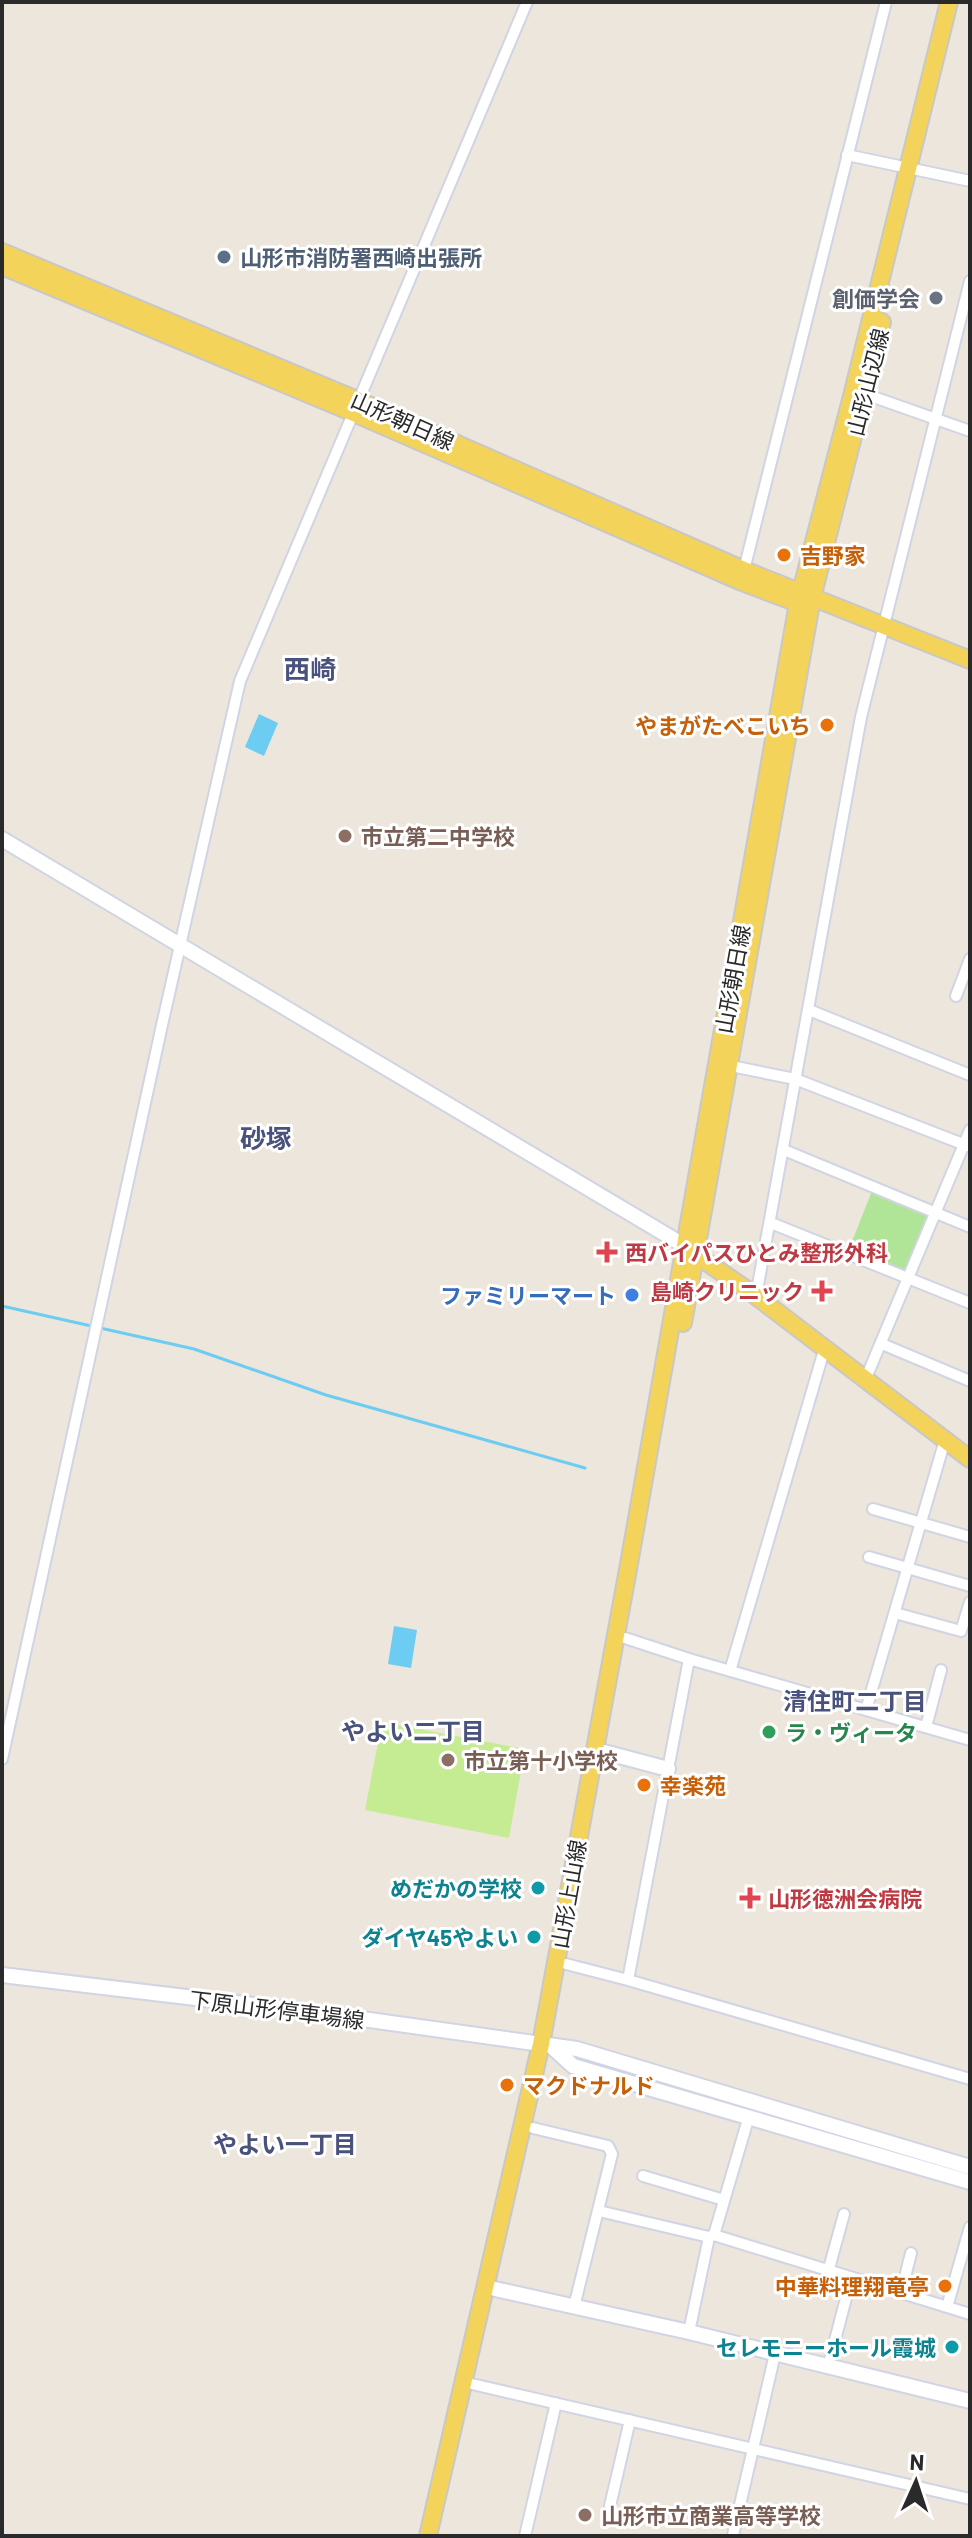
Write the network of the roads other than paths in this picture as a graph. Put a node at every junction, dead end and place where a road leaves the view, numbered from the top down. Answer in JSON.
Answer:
{"nodes":[{"id":1,"x":527,"y":2,"type":"edge"},
{"id":2,"x":886,"y":2,"type":"edge"},
{"id":3,"x":949,"y":2,"type":"edge"},
{"id":4,"x":959,"y":2,"type":"edge"},
{"id":5,"x":847,"y":155,"type":"junction"},
{"id":6,"x":913,"y":169,"type":"junction"},
{"id":7,"x":970,"y":181,"type":"edge"},
{"id":8,"x":2,"y":252,"type":"edge"},
{"id":9,"x":2,"y":266,"type":"edge"},
{"id":10,"x":970,"y":281,"type":"edge"},
{"id":11,"x":865,"y":394,"type":"junction"},
{"id":12,"x":356,"y":407,"type":"junction"},
{"id":13,"x":936,"y":419,"type":"junction"},
{"id":14,"x":970,"y":431,"type":"edge"},
{"id":15,"x":744,"y":570,"type":"junction"},
{"id":16,"x":806,"y":600,"type":"junction"},
{"id":17,"x":883,"y":631,"type":"junction"},
{"id":18,"x":970,"y":660,"type":"edge"},
{"id":19,"x":970,"y":669,"type":"edge"},
{"id":20,"x":2,"y":839,"type":"edge"},
{"id":21,"x":181,"y":947,"type":"junction"},
{"id":22,"x":970,"y":959,"type":"edge"},
{"id":23,"x":956,"y":996,"type":"dead end"},
{"id":24,"x":809,"y":1010,"type":"junction"},
{"id":25,"x":723,"y":1064,"type":"junction"},
{"id":26,"x":970,"y":1075,"type":"edge"},
{"id":27,"x":795,"y":1079,"type":"junction"},
{"id":28,"x":970,"y":1130,"type":"edge"},
{"id":29,"x":967,"y":1145,"type":"edge"},
{"id":30,"x":784,"y":1150,"type":"junction"},
{"id":31,"x":936,"y":1213,"type":"junction"},
{"id":32,"x":771,"y":1223,"type":"junction"},
{"id":33,"x":970,"y":1227,"type":"edge"},
{"id":34,"x":690,"y":1250,"type":"junction"},
{"id":35,"x":909,"y":1278,"type":"junction"},
{"id":36,"x":756,"y":1296,"type":"junction"},
{"id":37,"x":970,"y":1303,"type":"edge"},
{"id":38,"x":882,"y":1344,"type":"junction"},
{"id":39,"x":825,"y":1347,"type":"junction"},
{"id":40,"x":866,"y":1378,"type":"junction"},
{"id":41,"x":970,"y":1381,"type":"edge"},
{"id":42,"x":945,"y":1440,"type":"junction"},
{"id":43,"x":970,"y":1459,"type":"edge"},
{"id":44,"x":873,"y":1509,"type":"dead end"},
{"id":45,"x":921,"y":1523,"type":"junction"},
{"id":46,"x":970,"y":1537,"type":"edge"},
{"id":47,"x":869,"y":1557,"type":"dead end"},
{"id":48,"x":908,"y":1568,"type":"junction"},
{"id":49,"x":970,"y":1586,"type":"edge"},
{"id":50,"x":970,"y":1602,"type":"edge"},
{"id":51,"x":895,"y":1613,"type":"junction"},
{"id":52,"x":625,"y":1638,"type":"junction"},
{"id":53,"x":689,"y":1659,"type":"junction"},
{"id":54,"x":941,"y":1670,"type":"dead end"},
{"id":55,"x":730,"y":1671,"type":"junction"},
{"id":56,"x":866,"y":1710,"type":"junction"},
{"id":57,"x":926,"y":1727,"type":"junction"},
{"id":58,"x":970,"y":1740,"type":"edge"},
{"id":59,"x":604,"y":1752,"type":"junction"},
{"id":60,"x":2,"y":1759,"type":"edge"},
{"id":61,"x":668,"y":1769,"type":"junction"},
{"id":62,"x":566,"y":1964,"type":"junction"},
{"id":63,"x":2,"y":1975,"type":"edge"},
{"id":64,"x":628,"y":1980,"type":"junction"},
{"id":65,"x":546,"y":2045,"type":"junction"},
{"id":66,"x":970,"y":2079,"type":"edge"},
{"id":67,"x":749,"y":2116,"type":"junction"},
{"id":68,"x":533,"y":2128,"type":"junction"},
{"id":69,"x":970,"y":2167,"type":"edge"},
{"id":70,"x":643,"y":2176,"type":"dead end"},
{"id":71,"x":970,"y":2182,"type":"edge"},
{"id":72,"x":724,"y":2200,"type":"junction"},
{"id":73,"x":599,"y":2211,"type":"junction"},
{"id":74,"x":844,"y":2214,"type":"dead end"},
{"id":75,"x":970,"y":2227,"type":"edge"},
{"id":76,"x":711,"y":2236,"type":"junction"},
{"id":77,"x":911,"y":2253,"type":"dead end"},
{"id":78,"x":828,"y":2272,"type":"junction"},
{"id":79,"x":851,"y":2279,"type":"junction"},
{"id":80,"x":495,"y":2289,"type":"junction"},
{"id":81,"x":901,"y":2293,"type":"junction"},
{"id":82,"x":574,"y":2307,"type":"junction"},
{"id":83,"x":947,"y":2307,"type":"junction"},
{"id":84,"x":970,"y":2314,"type":"edge"},
{"id":85,"x":689,"y":2332,"type":"junction"},
{"id":86,"x":775,"y":2354,"type":"junction"},
{"id":87,"x":828,"y":2367,"type":"junction"},
{"id":88,"x":472,"y":2384,"type":"junction"},
{"id":89,"x":970,"y":2401,"type":"edge"},
{"id":90,"x":556,"y":2403,"type":"junction"},
{"id":91,"x":630,"y":2420,"type":"junction"},
{"id":92,"x":752,"y":2449,"type":"junction"},
{"id":93,"x":970,"y":2499,"type":"edge"},
{"id":94,"x":610,"y":2506,"type":"dead end"},
{"id":95,"x":733,"y":2535,"type":"edge"},
{"id":96,"x":428,"y":2536,"type":"edge"},
{"id":97,"x":438,"y":2536,"type":"edge"},
{"id":98,"x":525,"y":2536,"type":"edge"}],
"edges":[{"from":1,"to":12,"type":"street"},
{"from":2,"to":5,"type":"street"},
{"from":3,"to":6,"type":"main road","name":"山形山辺線"},
{"from":4,"to":6,"type":"main road","name":"山形山辺線"},
{"from":5,"to":6,"type":"street"},
{"from":5,"to":15,"type":"street"},
{"from":6,"to":7,"type":"street"},
{"from":6,"to":11,"type":"main road","name":"山形山辺線"},
{"from":6,"to":16,"type":"main road","name":"山形山辺線"},
{"from":8,"to":12,"type":"main road","name":"山形朝日線"},
{"from":9,"to":12,"type":"main road","name":"山形朝日線"},
{"from":10,"to":13,"type":"street"},
{"from":11,"to":13,"type":"street"},
{"from":11,"to":16,"type":"main road","name":"山形山辺線"},
{"from":12,"to":15,"type":"main road","name":"山形朝日線"},
{"from":12,"to":16,"type":"main road","name":"山形朝日線"},
{"from":12,"to":21,"type":"street"},
{"from":13,"to":14,"type":"street"},
{"from":13,"to":17,"type":"street"},
{"from":15,"to":16,"type":"main road","name":"山形朝日線"},
{"from":16,"to":17,"type":"main road"},
{"from":16,"to":25,"type":"main road","name":"山形朝日線"},
{"from":17,"to":18,"type":"main road"},
{"from":17,"to":19,"type":"main road"},
{"from":17,"to":24,"type":"street"},
{"from":20,"to":21,"type":"main road"},
{"from":21,"to":34,"type":"main road"},
{"from":21,"to":60,"type":"street"},
{"from":22,"to":23,"type":"street"},
{"from":24,"to":26,"type":"street"},
{"from":24,"to":27,"type":"street"},
{"from":25,"to":27,"type":"street"},
{"from":25,"to":34,"type":"main road","name":"山形朝日線"},
{"from":27,"to":29,"type":"street"},
{"from":27,"to":30,"type":"street"},
{"from":28,"to":29,"type":"street"},
{"from":29,"to":31,"type":"street"},
{"from":30,"to":31,"type":"street"},
{"from":30,"to":32,"type":"street"},
{"from":31,"to":33,"type":"street"},
{"from":31,"to":35,"type":"street"},
{"from":32,"to":35,"type":"street"},
{"from":32,"to":36,"type":"street"},
{"from":34,"to":36,"type":"main road"},
{"from":34,"to":52,"type":"main road","name":"山形上山線"},
{"from":34,"to":65,"type":"main road","name":"山形上山線"},
{"from":35,"to":37,"type":"street"},
{"from":35,"to":38,"type":"street"},
{"from":36,"to":39,"type":"main road"},
{"from":38,"to":40,"type":"street"},
{"from":38,"to":41,"type":"street"},
{"from":39,"to":40,"type":"main road"},
{"from":39,"to":55,"type":"street"},
{"from":40,"to":42,"type":"main road"},
{"from":42,"to":43,"type":"main road"},
{"from":42,"to":45,"type":"street"},
{"from":44,"to":45,"type":"street"},
{"from":45,"to":46,"type":"street"},
{"from":45,"to":48,"type":"street"},
{"from":47,"to":48,"type":"street"},
{"from":48,"to":49,"type":"street"},
{"from":48,"to":51,"type":"street"},
{"from":50,"to":51,"type":"street"},
{"from":51,"to":56,"type":"street"},
{"from":52,"to":53,"type":"street"},
{"from":52,"to":59,"type":"main road","name":"山形上山線"},
{"from":53,"to":55,"type":"street"},
{"from":53,"to":61,"type":"street"},
{"from":54,"to":57,"type":"street"},
{"from":55,"to":56,"type":"street"},
{"from":56,"to":57,"type":"street"},
{"from":57,"to":58,"type":"street"},
{"from":59,"to":61,"type":"main road"},
{"from":59,"to":62,"type":"main road","name":"山形上山線"},
{"from":61,"to":64,"type":"street"},
{"from":62,"to":64,"type":"street"},
{"from":62,"to":65,"type":"main road","name":"山形上山線"},
{"from":63,"to":65,"type":"main road","name":"下原山形停車場線"},
{"from":64,"to":66,"type":"street"},
{"from":65,"to":67,"type":"main road","name":"下原山形停車場線"},
{"from":65,"to":68,"type":"main road","name":"山形上山線"},
{"from":65,"to":69,"type":"main road","name":"下原山形停車場線"},
{"from":65,"to":96,"type":"main road","name":"山形上山線"},
{"from":67,"to":71,"type":"main road","name":"下原山形停車場線"},
{"from":67,"to":72,"type":"street"},
{"from":68,"to":73,"type":"street"},
{"from":68,"to":80,"type":"main road","name":"山形上山線"},
{"from":70,"to":72,"type":"street"},
{"from":72,"to":76,"type":"street"},
{"from":73,"to":76,"type":"street"},
{"from":73,"to":82,"type":"street"},
{"from":74,"to":78,"type":"street"},
{"from":75,"to":83,"type":"street"},
{"from":76,"to":78,"type":"street"},
{"from":76,"to":85,"type":"street"},
{"from":77,"to":81,"type":"street"},
{"from":78,"to":79,"type":"street"},
{"from":79,"to":81,"type":"street"},
{"from":79,"to":87,"type":"street"},
{"from":80,"to":82,"type":"main road"},
{"from":80,"to":88,"type":"main road","name":"山形上山線"},
{"from":81,"to":83,"type":"street"},
{"from":82,"to":85,"type":"main road"},
{"from":83,"to":84,"type":"street"},
{"from":85,"to":86,"type":"main road"},
{"from":86,"to":87,"type":"main road"},
{"from":86,"to":92,"type":"street"},
{"from":87,"to":89,"type":"main road"},
{"from":88,"to":90,"type":"street"},
{"from":88,"to":97,"type":"main road","name":"山形上山線"},
{"from":90,"to":91,"type":"street"},
{"from":90,"to":98,"type":"street"},
{"from":91,"to":92,"type":"street"},
{"from":91,"to":94,"type":"street"},
{"from":92,"to":93,"type":"street"},
{"from":92,"to":95,"type":"street"}]}
